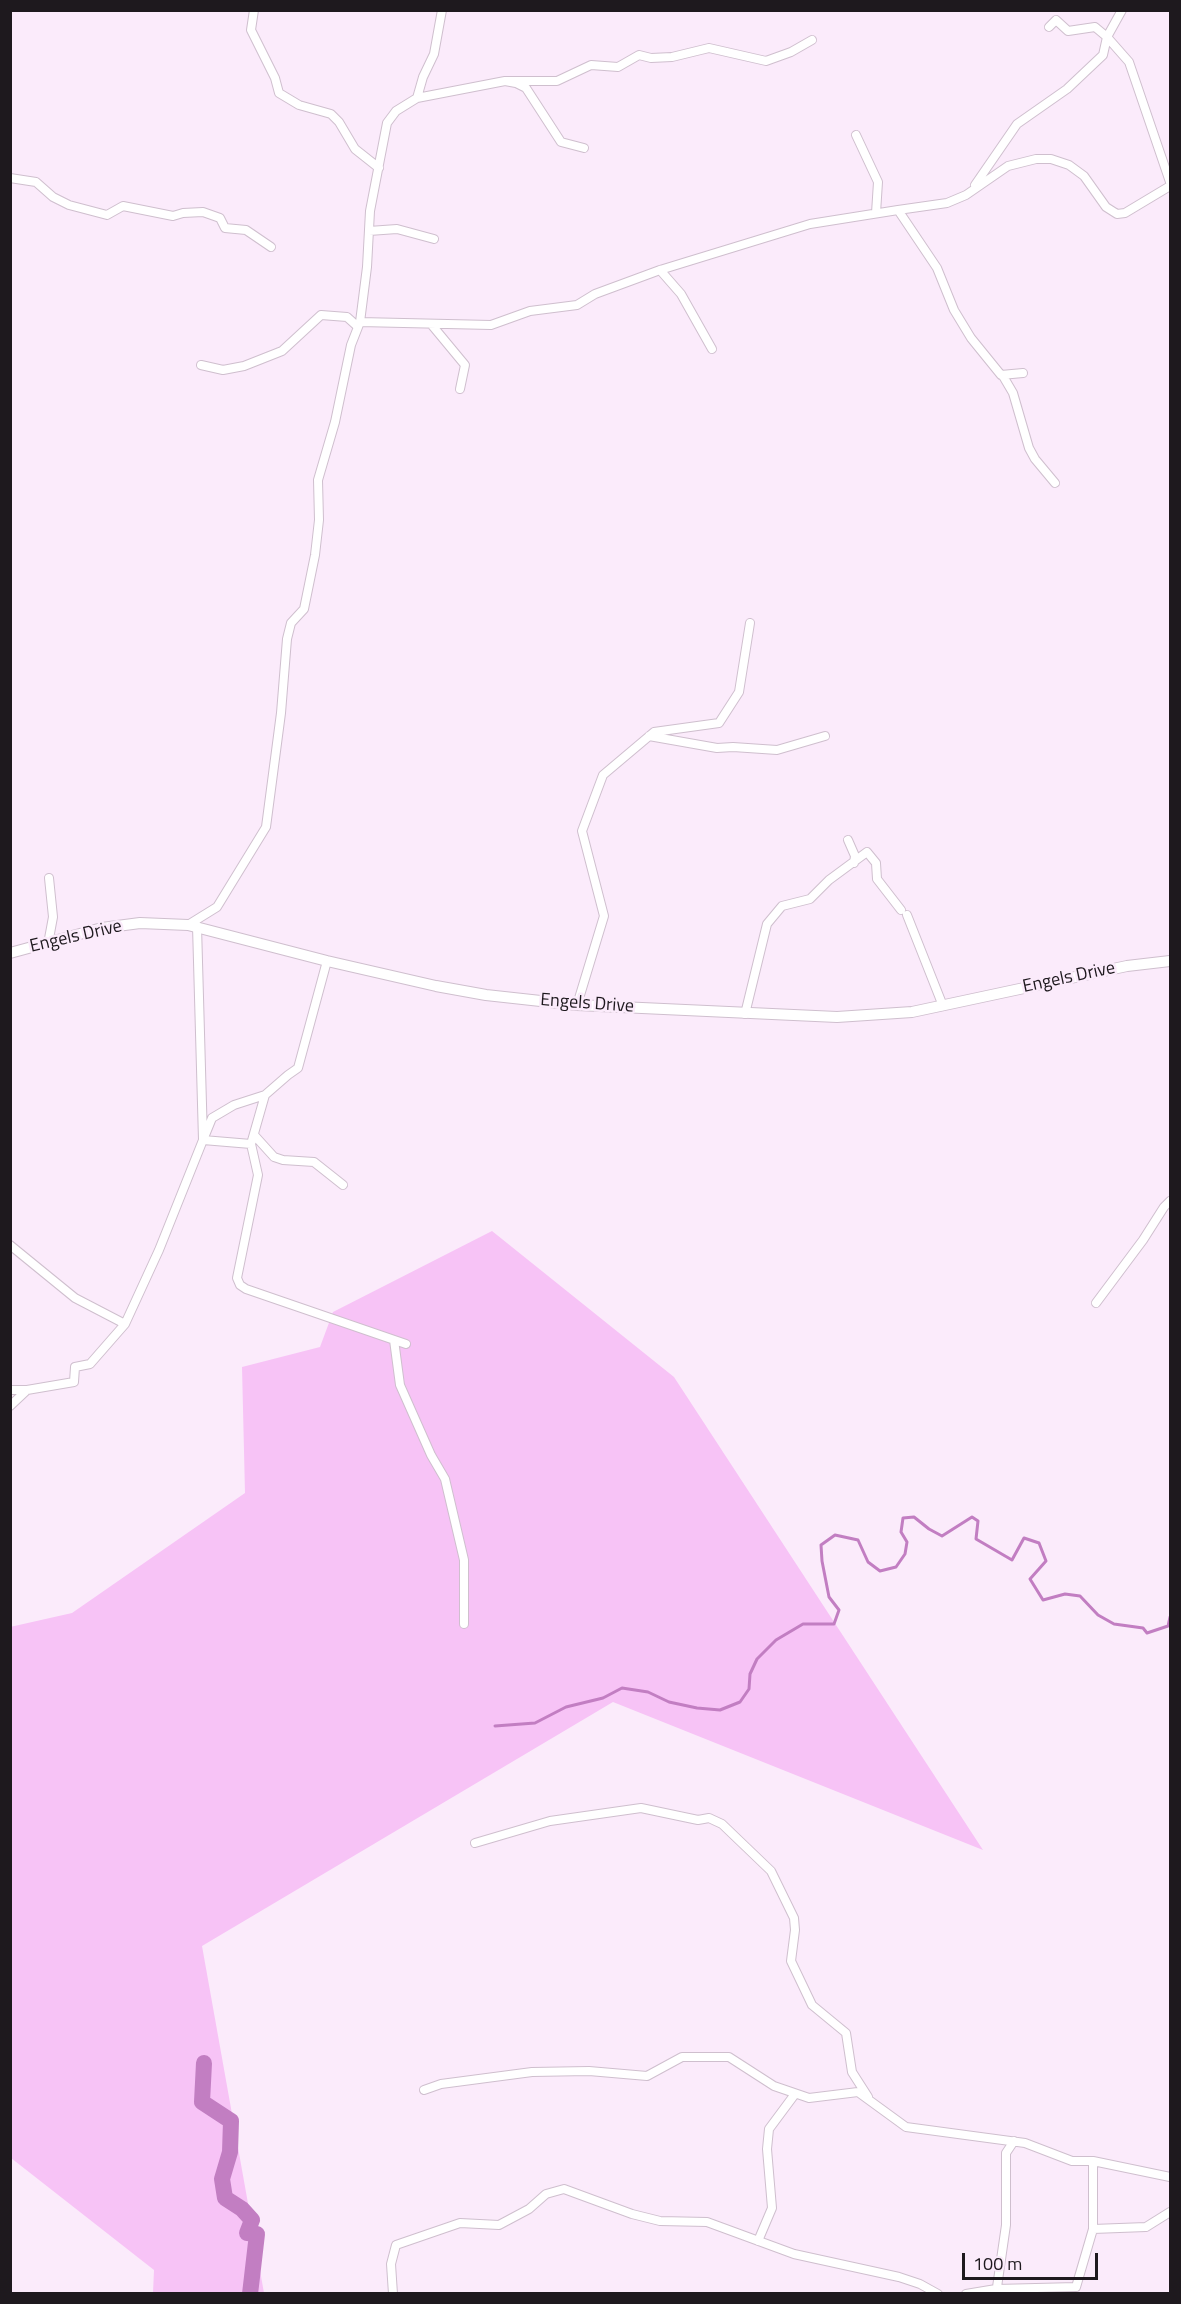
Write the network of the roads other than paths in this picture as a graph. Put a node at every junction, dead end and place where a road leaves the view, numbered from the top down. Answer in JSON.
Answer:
{"nodes":[{"id":1,"x":254,"y":10,"type":"edge"},
{"id":2,"x":442,"y":10,"type":"edge"},
{"id":3,"x":1122,"y":10,"type":"edge"},
{"id":4,"x":1049,"y":27,"type":"dead end"},
{"id":5,"x":1107,"y":37,"type":"junction"},
{"id":6,"x":812,"y":40,"type":"dead end"},
{"id":7,"x":505,"y":81,"type":"junction"},
{"id":8,"x":417,"y":98,"type":"junction"},
{"id":9,"x":856,"y":135,"type":"dead end"},
{"id":10,"x":584,"y":148,"type":"dead end"},
{"id":11,"x":379,"y":168,"type":"junction"},
{"id":12,"x":10,"y":178,"type":"edge"},
{"id":13,"x":973,"y":188,"type":"junction"},
{"id":14,"x":1168,"y":188,"type":"edge"},
{"id":15,"x":898,"y":210,"type":"junction"},
{"id":16,"x":876,"y":213,"type":"junction"},
{"id":17,"x":369,"y":231,"type":"junction"},
{"id":18,"x":434,"y":238,"type":"dead end"},
{"id":19,"x":271,"y":247,"type":"dead end"},
{"id":20,"x":660,"y":270,"type":"junction"},
{"id":21,"x":359,"y":324,"type":"junction"},
{"id":22,"x":431,"y":324,"type":"junction"},
{"id":23,"x":712,"y":349,"type":"dead end"},
{"id":24,"x":201,"y":365,"type":"dead end"},
{"id":25,"x":1023,"y":373,"type":"dead end"},
{"id":26,"x":1003,"y":376,"type":"junction"},
{"id":27,"x":460,"y":389,"type":"dead end"},
{"id":28,"x":1055,"y":483,"type":"dead end"},
{"id":29,"x":750,"y":623,"type":"dead end"},
{"id":30,"x":649,"y":736,"type":"junction"},
{"id":31,"x":825,"y":736,"type":"dead end"},
{"id":32,"x":848,"y":840,"type":"dead end"},
{"id":33,"x":855,"y":863,"type":"junction"},
{"id":34,"x":49,"y":878,"type":"dead end"},
{"id":35,"x":192,"y":926,"type":"junction"},
{"id":36,"x":48,"y":944,"type":"junction"},
{"id":37,"x":10,"y":953,"type":"edge"},
{"id":38,"x":327,"y":961,"type":"junction"},
{"id":39,"x":1170,"y":961,"type":"edge"},
{"id":40,"x":576,"y":1005,"type":"junction"},
{"id":41,"x":943,"y":1006,"type":"junction"},
{"id":42,"x":745,"y":1014,"type":"junction"},
{"id":43,"x":265,"y":1095,"type":"junction"},
{"id":44,"x":203,"y":1140,"type":"junction"},
{"id":45,"x":253,"y":1140,"type":"junction"},
{"id":46,"x":343,"y":1185,"type":"dead end"},
{"id":47,"x":1170,"y":1201,"type":"edge"},
{"id":48,"x":10,"y":1245,"type":"edge"},
{"id":49,"x":1096,"y":1304,"type":"dead end"},
{"id":50,"x":124,"y":1324,"type":"junction"},
{"id":51,"x":394,"y":1340,"type":"junction"},
{"id":52,"x":406,"y":1344,"type":"dead end"},
{"id":53,"x":10,"y":1390,"type":"edge"},
{"id":54,"x":27,"y":1390,"type":"junction"},
{"id":55,"x":10,"y":1406,"type":"edge"},
{"id":56,"x":464,"y":1624,"type":"dead end"},
{"id":57,"x":475,"y":1843,"type":"dead end"},
{"id":58,"x":424,"y":2090,"type":"dead end"},
{"id":59,"x":795,"y":2094,"type":"junction"},
{"id":60,"x":870,"y":2100,"type":"junction"},
{"id":61,"x":1014,"y":2141,"type":"junction"},
{"id":62,"x":1093,"y":2162,"type":"junction"},
{"id":63,"x":1170,"y":2177,"type":"edge"},
{"id":64,"x":1170,"y":2212,"type":"edge"},
{"id":65,"x":1093,"y":2229,"type":"junction"},
{"id":66,"x":758,"y":2241,"type":"junction"},
{"id":67,"x":996,"y":2291,"type":"edge"},
{"id":68,"x":393,"y":2294,"type":"edge"},
{"id":69,"x":938,"y":2294,"type":"edge"},
{"id":70,"x":966,"y":2294,"type":"edge"}],
"edges":[{"from":1,"to":11,"type":"street"},
{"from":2,"to":8,"type":"street"},
{"from":3,"to":5,"type":"street"},
{"from":4,"to":5,"type":"street"},
{"from":5,"to":13,"type":"street"},
{"from":5,"to":14,"type":"street"},
{"from":6,"to":7,"type":"street"},
{"from":7,"to":8,"type":"street"},
{"from":7,"to":10,"type":"street"},
{"from":8,"to":11,"type":"street"},
{"from":9,"to":16,"type":"street"},
{"from":11,"to":17,"type":"street"},
{"from":12,"to":19,"type":"street"},
{"from":13,"to":14,"type":"street"},
{"from":13,"to":15,"type":"street"},
{"from":15,"to":16,"type":"street"},
{"from":15,"to":26,"type":"street"},
{"from":16,"to":20,"type":"street"},
{"from":17,"to":18,"type":"street"},
{"from":17,"to":21,"type":"street"},
{"from":20,"to":22,"type":"street"},
{"from":20,"to":23,"type":"street"},
{"from":21,"to":22,"type":"street"},
{"from":21,"to":24,"type":"street"},
{"from":21,"to":35,"type":"street"},
{"from":22,"to":27,"type":"street"},
{"from":25,"to":26,"type":"street"},
{"from":26,"to":28,"type":"street"},
{"from":29,"to":30,"type":"street"},
{"from":30,"to":31,"type":"street"},
{"from":30,"to":40,"type":"street"},
{"from":32,"to":33,"type":"street"},
{"from":33,"to":41,"type":"street"},
{"from":33,"to":42,"type":"street"},
{"from":34,"to":36,"type":"street"},
{"from":35,"to":36,"type":"street","name":"Engels Drive"},
{"from":35,"to":38,"type":"street","name":"Engels Drive"},
{"from":35,"to":44,"type":"street"},
{"from":36,"to":37,"type":"street","name":"Engels Drive"},
{"from":38,"to":40,"type":"street","name":"Engels Drive"},
{"from":38,"to":43,"type":"street"},
{"from":39,"to":41,"type":"street","name":"Engels Drive"},
{"from":40,"to":42,"type":"street","name":"Engels Drive"},
{"from":41,"to":42,"type":"street","name":"Engels Drive"},
{"from":43,"to":44,"type":"street"},
{"from":43,"to":45,"type":"street"},
{"from":44,"to":45,"type":"street"},
{"from":44,"to":50,"type":"street"},
{"from":45,"to":46,"type":"street"},
{"from":45,"to":51,"type":"street"},
{"from":47,"to":49,"type":"street"},
{"from":48,"to":50,"type":"street"},
{"from":50,"to":54,"type":"street"},
{"from":51,"to":52,"type":"street"},
{"from":51,"to":56,"type":"street"},
{"from":53,"to":54,"type":"street"},
{"from":54,"to":55,"type":"street"},
{"from":57,"to":60,"type":"street"},
{"from":58,"to":59,"type":"street"},
{"from":59,"to":60,"type":"street"},
{"from":59,"to":66,"type":"street"},
{"from":60,"to":61,"type":"street"},
{"from":61,"to":62,"type":"street"},
{"from":61,"to":67,"type":"street"},
{"from":62,"to":63,"type":"street"},
{"from":62,"to":65,"type":"street"},
{"from":64,"to":65,"type":"street"},
{"from":65,"to":67,"type":"street"},
{"from":66,"to":68,"type":"street"},
{"from":66,"to":69,"type":"street"},
{"from":67,"to":70,"type":"street"}]}
